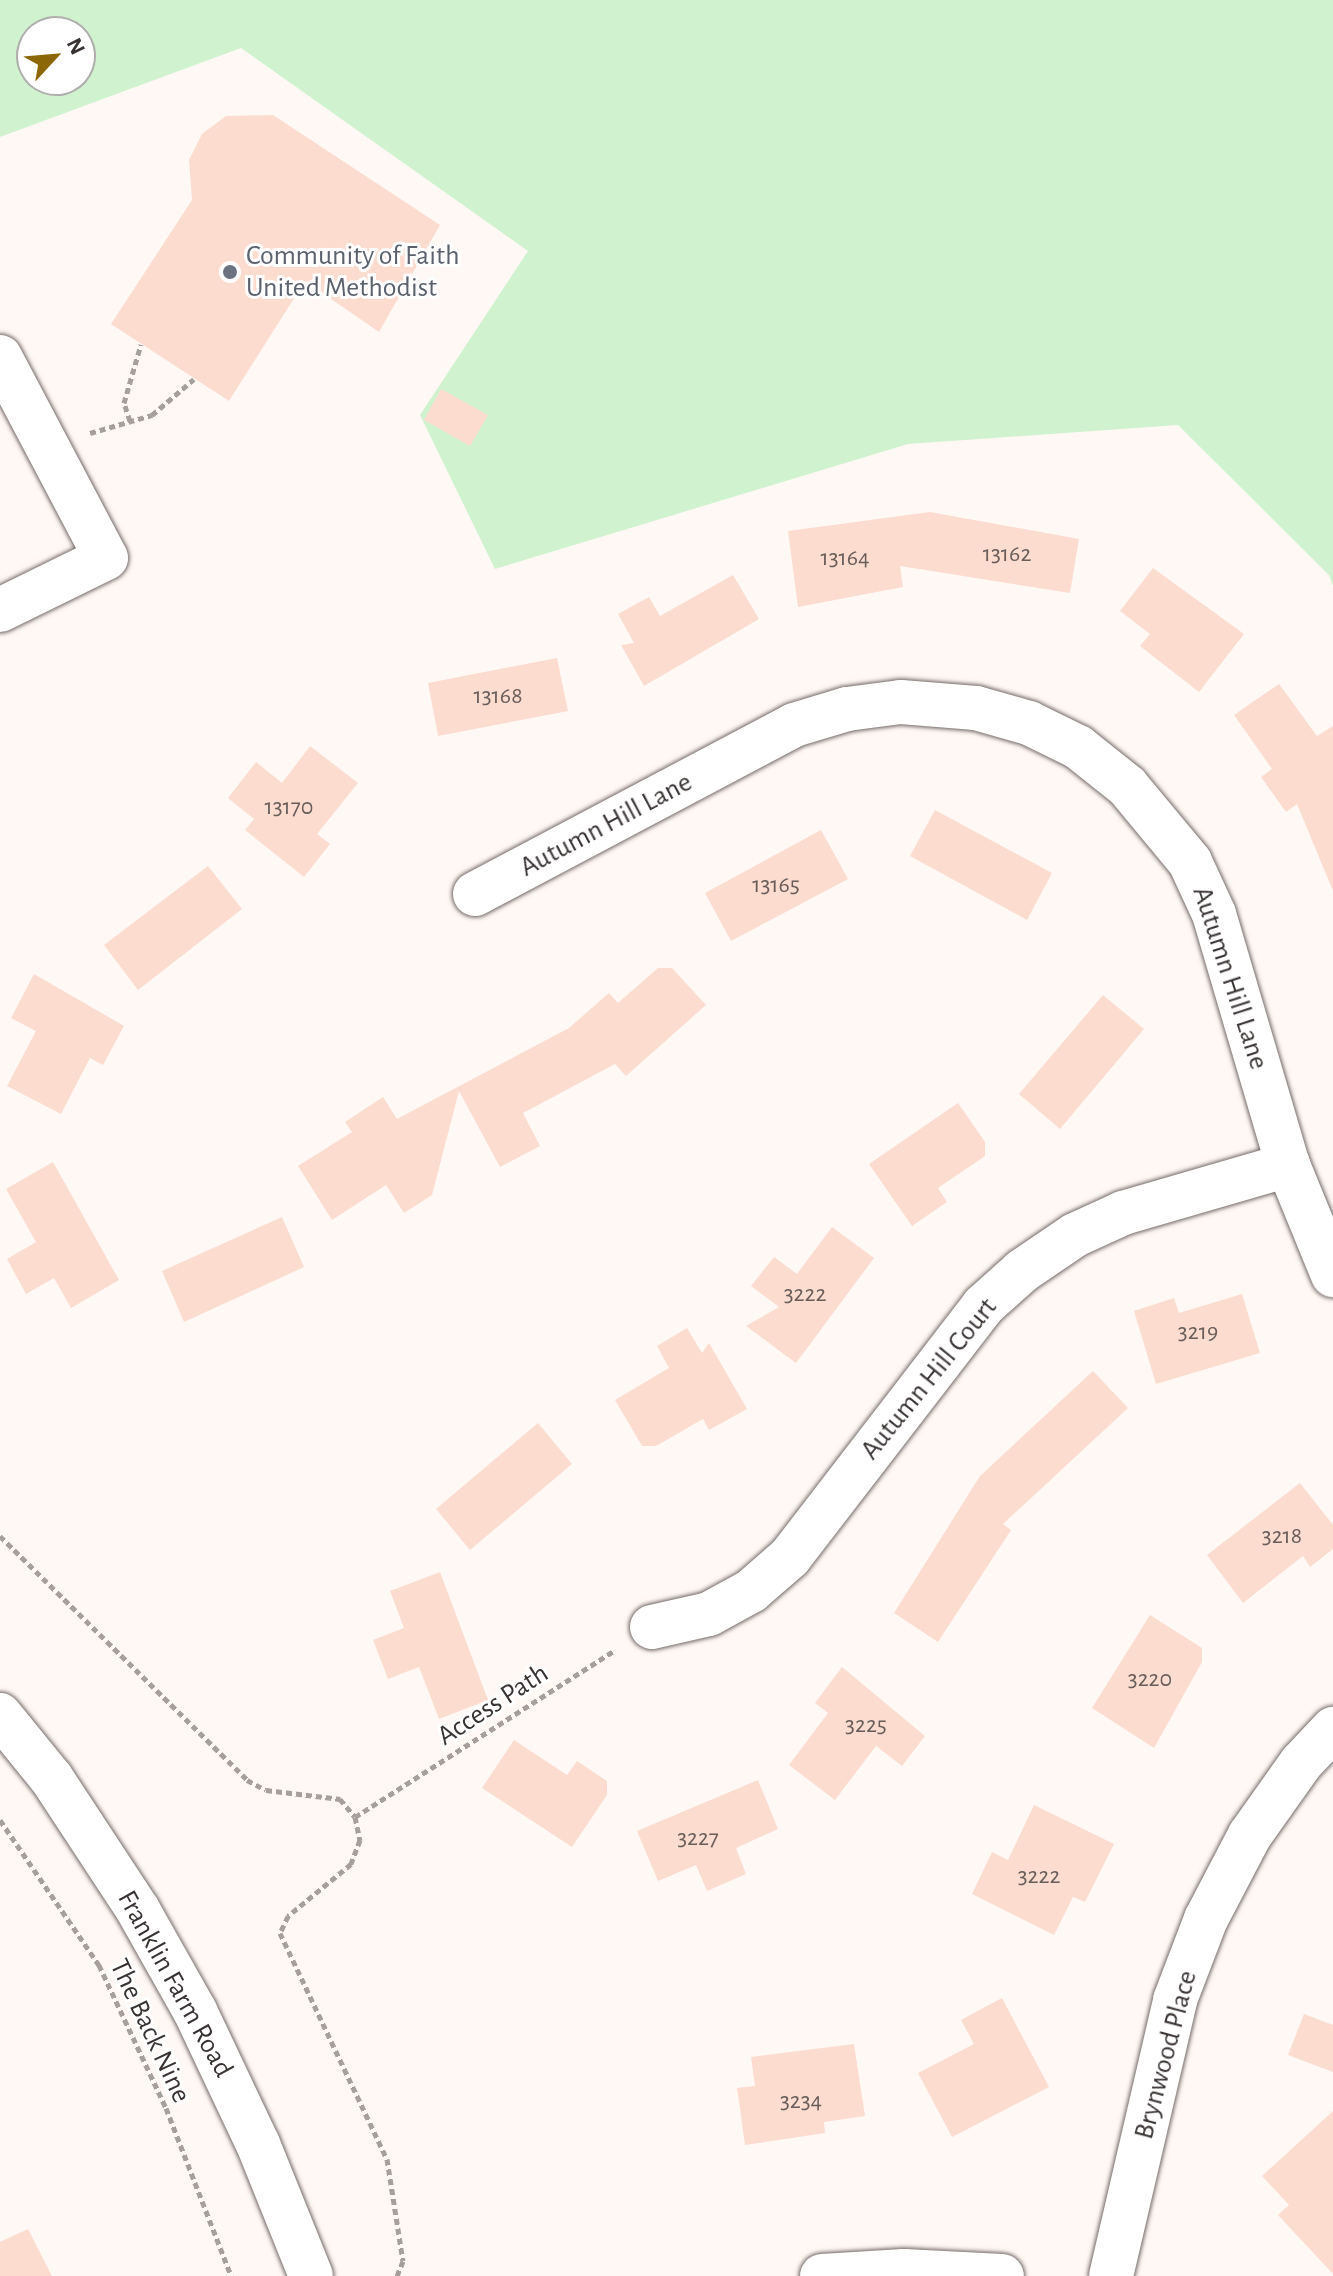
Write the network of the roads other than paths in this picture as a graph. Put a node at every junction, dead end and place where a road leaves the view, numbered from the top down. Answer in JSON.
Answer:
{"nodes":[{"id":1,"x":0,"y":357,"type":"edge"},
{"id":2,"x":0,"y":610,"type":"edge"},
{"id":3,"x":475,"y":894,"type":"dead end"},
{"id":4,"x":1288,"y":1165,"type":"junction"},
{"id":5,"x":1333,"y":1275,"type":"edge"},
{"id":6,"x":652,"y":1627,"type":"road end"},
{"id":7,"x":0,"y":1715,"type":"edge"},
{"id":8,"x":1333,"y":1729,"type":"edge"},
{"id":9,"x":311,"y":2276,"type":"edge"},
{"id":10,"x":822,"y":2276,"type":"edge"},
{"id":11,"x":1002,"y":2276,"type":"edge"},
{"id":12,"x":1111,"y":2276,"type":"edge"}],
"edges":[{"from":1,"to":2,"type":"street"},
{"from":3,"to":4,"type":"street","name":"Autumn Hill Lane"},
{"from":4,"to":5,"type":"street","name":"Autumn Hill Lane"},
{"from":4,"to":6,"type":"street","name":"Autumn Hill Court"},
{"from":7,"to":9,"type":"street","name":"Franklin Farm Road"},
{"from":8,"to":12,"type":"street","name":"Brynwood Place"},
{"from":10,"to":11,"type":"street"}]}
